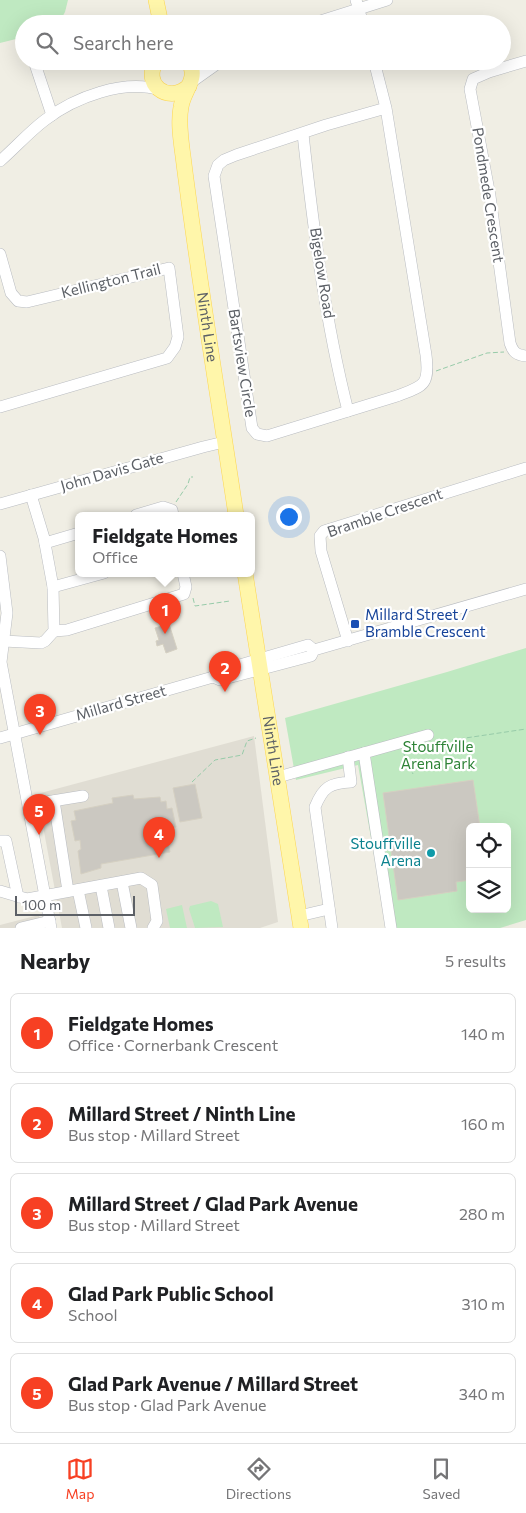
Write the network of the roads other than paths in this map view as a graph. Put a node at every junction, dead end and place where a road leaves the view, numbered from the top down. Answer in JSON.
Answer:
{"nodes":[{"id":1,"x":156,"y":0,"type":"edge"},
{"id":2,"x":386,"y":0,"type":"edge"},
{"id":3,"x":357,"y":4,"type":"edge"},
{"id":4,"x":159,"y":15,"type":"edge"},
{"id":5,"x":332,"y":15,"type":"edge"},
{"id":6,"x":526,"y":61,"type":"edge"},
{"id":7,"x":511,"y":65,"type":"edge"},
{"id":8,"x":37,"y":70,"type":"edge"},
{"id":9,"x":148,"y":70,"type":"edge"},
{"id":10,"x":153,"y":70,"type":"edge"},
{"id":11,"x":192,"y":70,"type":"edge"},
{"id":12,"x":209,"y":70,"type":"edge"},
{"id":13,"x":376,"y":70,"type":"edge"},
{"id":14,"x":496,"y":70,"type":"edge"},
{"id":15,"x":190,"y":85,"type":"junction"},
{"id":16,"x":131,"y":86,"type":"junction"},
{"id":17,"x":161,"y":90,"type":"junction"},
{"id":18,"x":386,"y":108,"type":"junction"},
{"id":19,"x":52,"y":115,"type":"junction"},
{"id":20,"x":303,"y":134,"type":"junction"},
{"id":21,"x":181,"y":140,"type":"junction"},
{"id":22,"x":0,"y":161,"type":"edge"},
{"id":23,"x":0,"y":254,"type":"edge"},
{"id":24,"x":526,"y":356,"type":"edge"},
{"id":25,"x":0,"y":407,"type":"edge"},
{"id":26,"x":348,"y":411,"type":"junction"},
{"id":27,"x":224,"y":442,"type":"junction"},
{"id":28,"x":526,"y":468,"type":"edge"},
{"id":29,"x":31,"y":495,"type":"junction"},
{"id":30,"x":0,"y":504,"type":"edge"},
{"id":31,"x":146,"y":512,"type":"edge"},
{"id":32,"x":171,"y":512,"type":"edge"},
{"id":33,"x":236,"y":512,"type":"edge"},
{"id":34,"x":75,"y":534,"type":"edge"},
{"id":35,"x":45,"y":543,"type":"junction"},
{"id":36,"x":0,"y":556,"type":"edge"},
{"id":37,"x":91,"y":577,"type":"edge"},
{"id":38,"x":184,"y":577,"type":"edge"},
{"id":39,"x":246,"y":577,"type":"edge"},
{"id":40,"x":54,"y":588,"type":"junction"},
{"id":41,"x":526,"y":589,"type":"edge"},
{"id":42,"x":54,"y":631,"type":"junction"},
{"id":43,"x":4,"y":641,"type":"junction"},
{"id":44,"x":348,"y":641,"type":"junction"},
{"id":45,"x":260,"y":665,"type":"junction"},
{"id":46,"x":15,"y":734,"type":"junction"},
{"id":47,"x":428,"y":735,"type":"dead end"},
{"id":48,"x":0,"y":738,"type":"edge"},
{"id":49,"x":364,"y":753,"type":"junction"},
{"id":50,"x":348,"y":758,"type":"junction"},
{"id":51,"x":278,"y":777,"type":"junction"},
{"id":52,"x":83,"y":796,"type":"dead end"},
{"id":53,"x":54,"y":801,"type":"junction"},
{"id":54,"x":28,"y":805,"type":"junction"},
{"id":55,"x":0,"y":841,"type":"edge"},
{"id":56,"x":122,"y":882,"type":"junction"},
{"id":57,"x":101,"y":886,"type":"junction"},
{"id":58,"x":0,"y":891,"type":"edge"},
{"id":59,"x":73,"y":891,"type":"junction"},
{"id":60,"x":46,"y":896,"type":"junction"},
{"id":61,"x":18,"y":897,"type":"junction"},
{"id":62,"x":329,"y":909,"type":"junction"},
{"id":63,"x":300,"y":922,"type":"edge"},
{"id":64,"x":51,"y":924,"type":"edge"},
{"id":65,"x":25,"y":928,"type":"edge"},
{"id":66,"x":86,"y":928,"type":"edge"},
{"id":67,"x":109,"y":928,"type":"edge"},
{"id":68,"x":131,"y":928,"type":"edge"},
{"id":69,"x":153,"y":928,"type":"edge"},
{"id":70,"x":332,"y":928,"type":"edge"},
{"id":71,"x":392,"y":928,"type":"edge"}],
"edges":[{"from":1,"to":4,"type":"main road"},
{"from":2,"to":3,"type":"street"},
{"from":3,"to":5,"type":"street"},
{"from":6,"to":7,"type":"street","name":"Pondmede Crescent"},
{"from":8,"to":19,"type":"street"},
{"from":9,"to":16,"type":"street"},
{"from":10,"to":17,"type":"main road","name":"Ninth Line"},
{"from":11,"to":15,"type":"main road"},
{"from":12,"to":15,"type":"street"},
{"from":13,"to":18,"type":"street"},
{"from":14,"to":24,"type":"street","name":"Pondmede Crescent"},
{"from":15,"to":17,"type":"main road"},
{"from":15,"to":21,"type":"main road","name":"Ninth Line"},
{"from":16,"to":17,"type":"street"},
{"from":16,"to":19,"type":"street"},
{"from":17,"to":21,"type":"main road","name":"Ninth Line"},
{"from":18,"to":20,"type":"street","name":"Bartsview Circle"},
{"from":18,"to":26,"type":"street","name":"Bartsview Circle"},
{"from":19,"to":22,"type":"street"},
{"from":20,"to":26,"type":"street","name":"Bigelow Road"},
{"from":20,"to":26,"type":"street","name":"Bartsview Circle"},
{"from":21,"to":27,"type":"main road","name":"Ninth Line"},
{"from":23,"to":25,"type":"street","name":"Kellington Trail"},
{"from":27,"to":29,"type":"street","name":"John Davis Gate"},
{"from":27,"to":33,"type":"main road","name":"Ninth Line"},
{"from":28,"to":44,"type":"street","name":"Bramble Crescent"},
{"from":29,"to":30,"type":"street","name":"John Davis Gate"},
{"from":29,"to":35,"type":"street"},
{"from":31,"to":32,"type":"street"},
{"from":34,"to":35,"type":"street"},
{"from":35,"to":40,"type":"street"},
{"from":36,"to":43,"type":"street"},
{"from":37,"to":40,"type":"street"},
{"from":38,"to":42,"type":"street"},
{"from":39,"to":45,"type":"main road","name":"Ninth Line"},
{"from":40,"to":42,"type":"street"},
{"from":41,"to":44,"type":"street","name":"Millard Street"},
{"from":42,"to":43,"type":"street"},
{"from":43,"to":46,"type":"street"},
{"from":44,"to":45,"type":"street","name":"Millard Street"},
{"from":45,"to":46,"type":"street","name":"Millard Street"},
{"from":45,"to":51,"type":"main road","name":"Ninth Line"},
{"from":46,"to":48,"type":"street","name":"Millard Street"},
{"from":46,"to":54,"type":"street"},
{"from":47,"to":49,"type":"street"},
{"from":49,"to":50,"type":"street"},
{"from":49,"to":71,"type":"street"},
{"from":50,"to":51,"type":"street"},
{"from":50,"to":62,"type":"street"},
{"from":51,"to":63,"type":"main road","name":"Ninth Line"},
{"from":52,"to":53,"type":"street"},
{"from":53,"to":54,"type":"street"},
{"from":53,"to":59,"type":"street"},
{"from":54,"to":60,"type":"street"},
{"from":55,"to":61,"type":"street"},
{"from":56,"to":57,"type":"street"},
{"from":56,"to":68,"type":"street"},
{"from":56,"to":69,"type":"street"},
{"from":57,"to":59,"type":"street"},
{"from":57,"to":67,"type":"street"},
{"from":58,"to":61,"type":"street"},
{"from":59,"to":60,"type":"street"},
{"from":59,"to":66,"type":"street"},
{"from":60,"to":61,"type":"street"},
{"from":60,"to":64,"type":"street"},
{"from":62,"to":63,"type":"street"},
{"from":62,"to":70,"type":"street"},
{"from":64,"to":65,"type":"street"}]}
